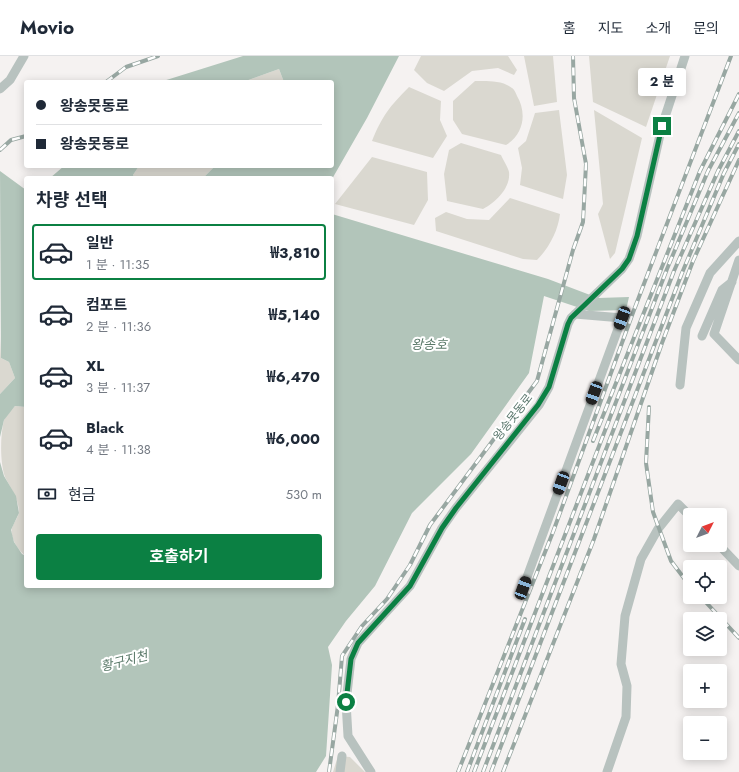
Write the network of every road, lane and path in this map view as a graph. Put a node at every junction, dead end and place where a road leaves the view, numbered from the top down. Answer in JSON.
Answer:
{"nodes":[{"id":1,"x":24,"y":56,"type":"edge"},
{"id":2,"x":685,"y":56,"type":"edge"},
{"id":3,"x":0,"y":89,"type":"edge"},
{"id":4,"x":739,"y":241,"type":"edge"},
{"id":5,"x":739,"y":260,"type":"edge"},
{"id":6,"x":734,"y":280,"type":"junction"},
{"id":7,"x":577,"y":312,"type":"junction"},
{"id":8,"x":702,"y":336,"type":"dead end"},
{"id":9,"x":739,"y":360,"type":"edge"},
{"id":10,"x":680,"y":385,"type":"dead end"},
{"id":11,"x":683,"y":509,"type":"edge"},
{"id":12,"x":725,"y":552,"type":"edge"},
{"id":13,"x":739,"y":566,"type":"edge"},
{"id":14,"x":523,"y":588,"type":"dead end"},
{"id":15,"x":342,"y":756,"type":"dead end"},
{"id":16,"x":340,"y":772,"type":"edge"},
{"id":17,"x":371,"y":772,"type":"edge"},
{"id":18,"x":607,"y":772,"type":"edge"}],
"edges":[{"from":1,"to":3,"type":"street"},
{"from":2,"to":7,"type":"street","name":"왕송못동로"},
{"from":4,"to":10,"type":"street"},
{"from":5,"to":6,"type":"street"},
{"from":6,"to":8,"type":"street"},
{"from":6,"to":9,"type":"street"},
{"from":7,"to":14,"type":"street"},
{"from":7,"to":17,"type":"street","name":"왕송못동로"},
{"from":11,"to":18,"type":"street"},
{"from":12,"to":13,"type":"street"},
{"from":15,"to":16,"type":"street"}]}
